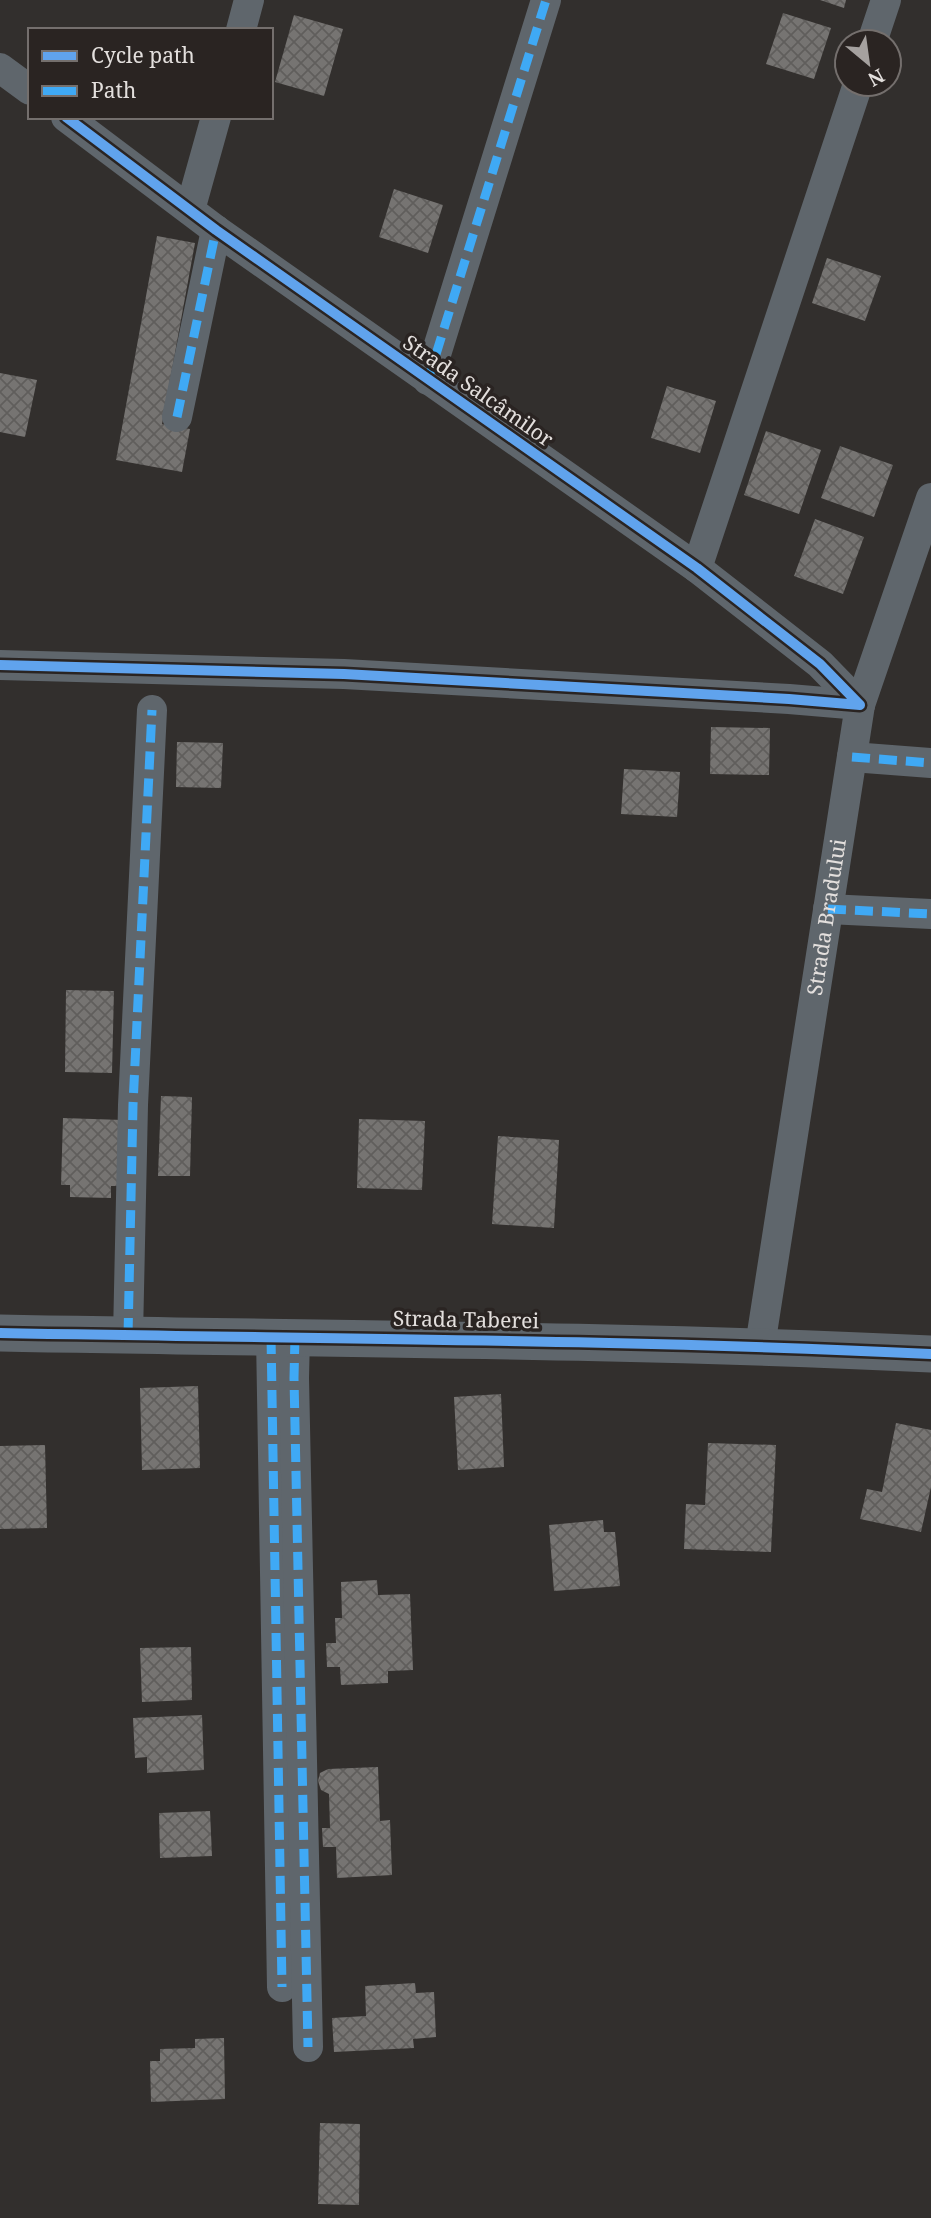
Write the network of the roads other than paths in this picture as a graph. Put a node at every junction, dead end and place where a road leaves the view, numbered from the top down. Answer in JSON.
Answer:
{"nodes":[{"id":1,"x":249,"y":0,"type":"edge"},
{"id":2,"x":546,"y":0,"type":"edge"},
{"id":3,"x":886,"y":0,"type":"edge"},
{"id":4,"x":242,"y":28,"type":"edge"},
{"id":5,"x":877,"y":28,"type":"edge"},
{"id":6,"x":0,"y":68,"type":"edge"},
{"id":7,"x":28,"y":89,"type":"edge"},
{"id":8,"x":853,"y":98,"type":"edge"},
{"id":9,"x":69,"y":119,"type":"edge"},
{"id":10,"x":215,"y":119,"type":"edge"},
{"id":11,"x":190,"y":210,"type":"junction"},
{"id":12,"x":216,"y":230,"type":"junction"},
{"id":13,"x":428,"y":380,"type":"junction"},
{"id":14,"x":177,"y":416,"type":"dead end"},
{"id":15,"x":931,"y":498,"type":"edge"},
{"id":16,"x":697,"y":568,"type":"junction"},
{"id":17,"x":0,"y":665,"type":"edge"},
{"id":18,"x":860,"y":705,"type":"junction"},
{"id":19,"x":152,"y":710,"type":"dead end"},
{"id":20,"x":852,"y":757,"type":"junction"},
{"id":21,"x":931,"y":763,"type":"edge"},
{"id":22,"x":828,"y":909,"type":"junction"},
{"id":23,"x":931,"y":914,"type":"edge"},
{"id":24,"x":0,"y":1333,"type":"edge"},
{"id":25,"x":128,"y":1336,"type":"junction"},
{"id":26,"x":283,"y":1336,"type":"junction"},
{"id":27,"x":760,"y":1346,"type":"junction"},
{"id":28,"x":931,"y":1354,"type":"edge"},
{"id":29,"x":282,"y":1987,"type":"dead end"},
{"id":30,"x":308,"y":2047,"type":"dead end"}],
"edges":[{"from":1,"to":4,"type":"street"},
{"from":2,"to":13,"type":"street"},
{"from":3,"to":5,"type":"street"},
{"from":6,"to":7,"type":"street"},
{"from":8,"to":16,"type":"street"},
{"from":9,"to":11,"type":"street","name":"Strada Salcâmilor"},
{"from":10,"to":11,"type":"street"},
{"from":11,"to":12,"type":"street","name":"Strada Salcâmilor"},
{"from":12,"to":13,"type":"street","name":"Strada Salcâmilor"},
{"from":12,"to":14,"type":"street"},
{"from":13,"to":16,"type":"street","name":"Strada Salcâmilor"},
{"from":15,"to":18,"type":"street","name":"Strada Bradului"},
{"from":16,"to":18,"type":"street","name":"Strada Salcâmilor"},
{"from":17,"to":18,"type":"street"},
{"from":18,"to":20,"type":"street","name":"Strada Bradului"},
{"from":19,"to":25,"type":"street"},
{"from":20,"to":21,"type":"street"},
{"from":20,"to":22,"type":"street","name":"Strada Bradului"},
{"from":22,"to":23,"type":"street"},
{"from":22,"to":27,"type":"street","name":"Strada Bradului"},
{"from":24,"to":25,"type":"street","name":"Strada Taberei"},
{"from":25,"to":26,"type":"street","name":"Strada Taberei"},
{"from":26,"to":27,"type":"street","name":"Strada Taberei"},
{"from":26,"to":29,"type":"street"},
{"from":26,"to":30,"type":"street"},
{"from":27,"to":28,"type":"street","name":"Strada Taberei"}]}
